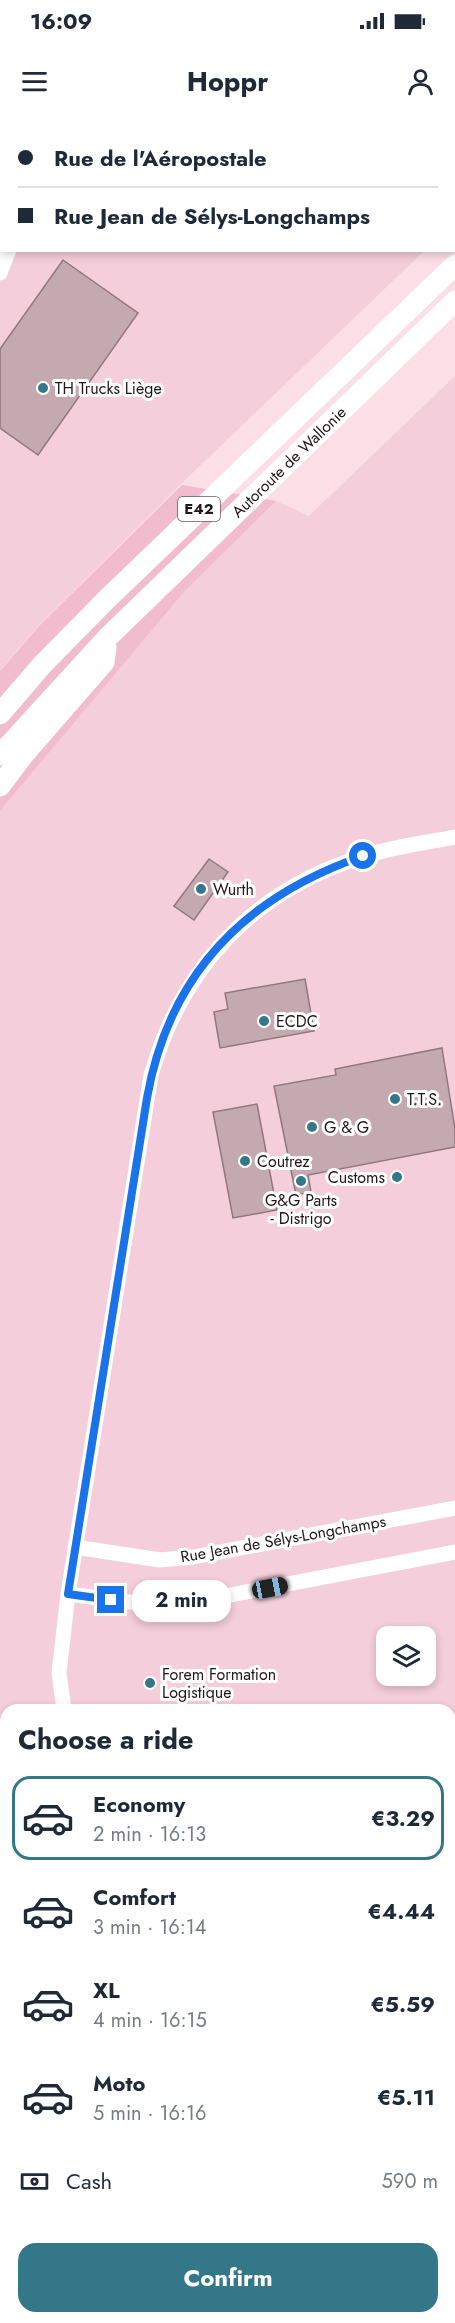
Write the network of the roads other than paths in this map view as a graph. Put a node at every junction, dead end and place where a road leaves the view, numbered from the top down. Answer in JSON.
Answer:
{"nodes":[{"id":1,"x":8,"y":252,"type":"edge"},
{"id":2,"x":455,"y":265,"type":"edge"},
{"id":3,"x":0,"y":273,"type":"edge"},
{"id":4,"x":455,"y":301,"type":"edge"},
{"id":5,"x":107,"y":638,"type":"junction"},
{"id":6,"x":0,"y":714,"type":"edge"},
{"id":7,"x":0,"y":755,"type":"edge"},
{"id":8,"x":0,"y":786,"type":"edge"},
{"id":9,"x":455,"y":837,"type":"edge"},
{"id":10,"x":455,"y":1508,"type":"edge"},
{"id":11,"x":75,"y":1547,"type":"junction"},
{"id":12,"x":455,"y":1552,"type":"edge"},
{"id":13,"x":68,"y":1594,"type":"junction"},
{"id":14,"x":63,"y":1704,"type":"edge"}],
"edges":[{"from":1,"to":3,"type":"street"},
{"from":2,"to":6,"type":"highway","name":"Autoroute de Wallonie","number":"E42"},
{"from":4,"to":5,"type":"highway","name":"Autoroute de Wallonie","number":"E42"},
{"from":5,"to":7,"type":"highway","name":"Autoroute de Wallonie","number":"E42"},
{"from":5,"to":8,"type":"highway"},
{"from":9,"to":11,"type":"street"},
{"from":10,"to":11,"type":"street","name":"Rue Jean de Sélys-Longchamps"},
{"from":11,"to":13,"type":"street"},
{"from":12,"to":13,"type":"street"},
{"from":13,"to":14,"type":"street"}]}
